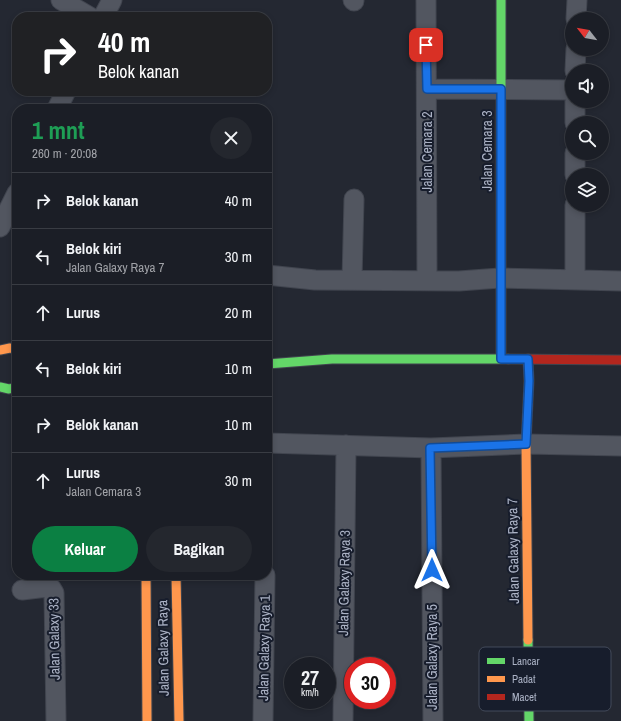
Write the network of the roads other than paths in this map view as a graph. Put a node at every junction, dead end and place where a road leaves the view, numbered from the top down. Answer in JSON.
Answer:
{"nodes":[{"id":1,"x":61,"y":0,"type":"edge"},
{"id":2,"x":112,"y":0,"type":"edge"},
{"id":3,"x":426,"y":0,"type":"edge"},
{"id":4,"x":501,"y":0,"type":"edge"},
{"id":5,"x":577,"y":0,"type":"edge"},
{"id":6,"x":81,"y":12,"type":"edge"},
{"id":7,"x":106,"y":12,"type":"edge"},
{"id":8,"x":576,"y":12,"type":"edge"},
{"id":9,"x":427,"y":89,"type":"junction"},
{"id":10,"x":501,"y":89,"type":"junction"},
{"id":11,"x":565,"y":90,"type":"edge"},
{"id":12,"x":354,"y":199,"type":"dead end"},
{"id":13,"x":12,"y":203,"type":"edge"},
{"id":14,"x":575,"y":212,"type":"edge"},
{"id":15,"x":0,"y":227,"type":"edge"},
{"id":16,"x":272,"y":276,"type":"edge"},
{"id":17,"x":500,"y":278,"type":"junction"},
{"id":18,"x":352,"y":280,"type":"junction"},
{"id":19,"x":575,"y":280,"type":"junction"},
{"id":20,"x":427,"y":281,"type":"junction"},
{"id":21,"x":621,"y":281,"type":"edge"},
{"id":22,"x":12,"y":349,"type":"edge"},
{"id":23,"x":0,"y":350,"type":"edge"},
{"id":24,"x":501,"y":359,"type":"junction"},
{"id":25,"x":528,"y":359,"type":"junction"},
{"id":26,"x":621,"y":360,"type":"edge"},
{"id":27,"x":272,"y":364,"type":"edge"},
{"id":28,"x":0,"y":387,"type":"edge"},
{"id":29,"x":12,"y":388,"type":"edge"},
{"id":30,"x":272,"y":443,"type":"edge"},
{"id":31,"x":526,"y":444,"type":"junction"},
{"id":32,"x":346,"y":445,"type":"junction"},
{"id":33,"x":621,"y":446,"type":"edge"},
{"id":34,"x":430,"y":448,"type":"junction"},
{"id":35,"x":146,"y":580,"type":"edge"},
{"id":36,"x":176,"y":580,"type":"edge"},
{"id":37,"x":265,"y":580,"type":"edge"},
{"id":38,"x":22,"y":590,"type":"dead end"},
{"id":39,"x":528,"y":647,"type":"edge"},
{"id":40,"x":529,"y":711,"type":"edge"},
{"id":41,"x":56,"y":721,"type":"edge"},
{"id":42,"x":147,"y":721,"type":"edge"},
{"id":43,"x":179,"y":721,"type":"edge"},
{"id":44,"x":263,"y":721,"type":"edge"},
{"id":45,"x":343,"y":721,"type":"edge"},
{"id":46,"x":433,"y":721,"type":"edge"},
{"id":47,"x":529,"y":721,"type":"edge"}],
"edges":[{"from":1,"to":6,"type":"street"},
{"from":2,"to":7,"type":"street"},
{"from":3,"to":9,"type":"street","name":"Jalan Cemara 2"},
{"from":4,"to":10,"type":"street","name":"Jalan Cemara 3"},
{"from":5,"to":8,"type":"street"},
{"from":9,"to":10,"type":"street"},
{"from":9,"to":20,"type":"street","name":"Jalan Cemara 2"},
{"from":10,"to":11,"type":"street"},
{"from":10,"to":17,"type":"street","name":"Jalan Cemara 3"},
{"from":12,"to":18,"type":"street"},
{"from":13,"to":15,"type":"street"},
{"from":14,"to":19,"type":"street"},
{"from":16,"to":18,"type":"street"},
{"from":17,"to":19,"type":"street"},
{"from":17,"to":20,"type":"street"},
{"from":17,"to":24,"type":"street","name":"Jalan Cemara 3"},
{"from":18,"to":20,"type":"street"},
{"from":19,"to":21,"type":"street"},
{"from":22,"to":23,"type":"street"},
{"from":24,"to":25,"type":"street"},
{"from":24,"to":27,"type":"street"},
{"from":25,"to":26,"type":"street"},
{"from":25,"to":31,"type":"street","name":"Jalan Galaxy Raya 7"},
{"from":28,"to":29,"type":"street"},
{"from":30,"to":32,"type":"street"},
{"from":31,"to":33,"type":"street"},
{"from":31,"to":34,"type":"street"},
{"from":31,"to":39,"type":"street","name":"Jalan Galaxy Raya 7"},
{"from":32,"to":34,"type":"street"},
{"from":32,"to":45,"type":"street","name":"Jalan Galaxy Raya 3"},
{"from":34,"to":46,"type":"street","name":"Jalan Galaxy Raya 5"},
{"from":35,"to":42,"type":"street","name":"Jalan Galaxy Raya"},
{"from":36,"to":43,"type":"street","name":"Jalan Galaxy Raya"},
{"from":37,"to":44,"type":"street","name":"Jalan Galaxy Raya 1"},
{"from":38,"to":41,"type":"street","name":"Jalan Galaxy 33"},
{"from":40,"to":47,"type":"street","name":"Jalan Galaxy Raya 7"}]}
